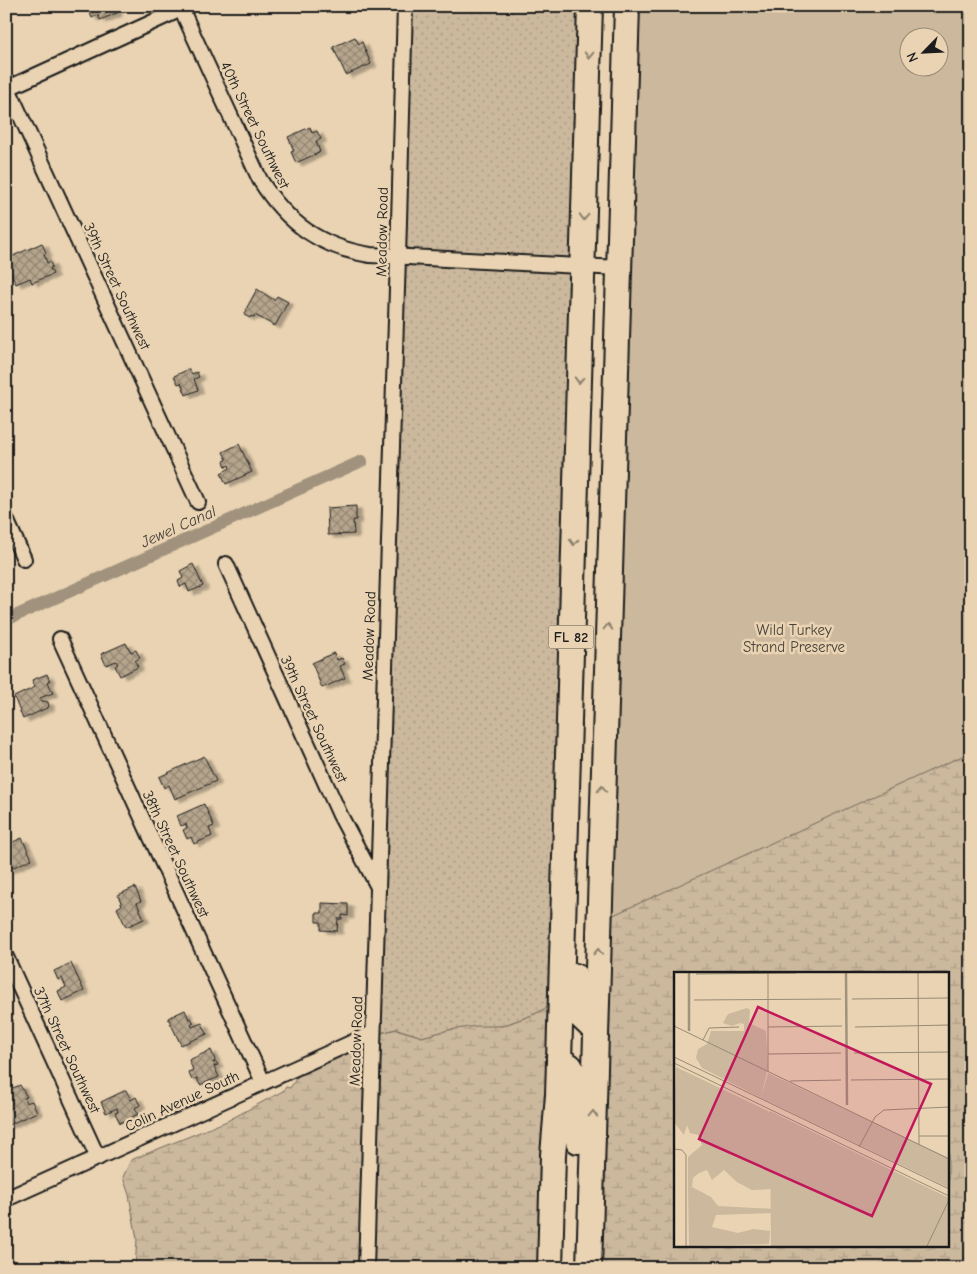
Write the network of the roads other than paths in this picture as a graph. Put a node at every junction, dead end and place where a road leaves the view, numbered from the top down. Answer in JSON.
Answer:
{"nodes":[{"id":1,"x":405,"y":6,"type":"edge"},
{"id":2,"x":590,"y":6,"type":"edge"},
{"id":3,"x":627,"y":6,"type":"edge"},
{"id":4,"x":183,"y":7,"type":"edge"},
{"id":5,"x":7,"y":87,"type":"edge"},
{"id":6,"x":398,"y":257,"type":"junction"},
{"id":7,"x":582,"y":266,"type":"junction"},
{"id":8,"x":619,"y":268,"type":"junction"},
{"id":9,"x":198,"y":502,"type":"dead end"},
{"id":10,"x":6,"y":519,"type":"edge"},
{"id":11,"x":24,"y":559,"type":"dead end"},
{"id":12,"x":226,"y":564,"type":"dead end"},
{"id":13,"x":60,"y":640,"type":"dead end"},
{"id":14,"x":566,"y":782,"type":"junction"},
{"id":15,"x":377,"y":886,"type":"junction"},
{"id":16,"x":6,"y":957,"type":"edge"},
{"id":17,"x":596,"y":1031,"type":"junction"},
{"id":18,"x":373,"y":1033,"type":"junction"},
{"id":19,"x":559,"y":1059,"type":"junction"},
{"id":20,"x":263,"y":1082,"type":"junction"},
{"id":21,"x":98,"y":1158,"type":"junction"},
{"id":22,"x":6,"y":1199,"type":"edge"},
{"id":23,"x":366,"y":1268,"type":"edge"},
{"id":24,"x":550,"y":1268,"type":"edge"},
{"id":25,"x":574,"y":1268,"type":"edge"},
{"id":26,"x":589,"y":1268,"type":"edge"}],
"edges":[{"from":1,"to":6,"type":"street","name":"Meadow Road"},
{"from":2,"to":7,"type":"highway","number":"FL 82","one_way":true},
{"from":3,"to":8,"type":"highway","number":"FL 82"},
{"from":4,"to":5,"type":"street"},
{"from":4,"to":6,"type":"street","name":"40th Street Southwest"},
{"from":5,"to":9,"type":"street","name":"39th Street Southwest"},
{"from":6,"to":7,"type":"street","name":"40th Street Southwest"},
{"from":6,"to":15,"type":"street","name":"Meadow Road"},
{"from":7,"to":8,"type":"street","name":"40th Street Southwest"},
{"from":7,"to":14,"type":"highway","number":"FL 82","one_way":true},
{"from":17,"to":8,"type":"highway","number":"FL 82","one_way":true},
{"from":10,"to":11,"type":"street"},
{"from":12,"to":15,"type":"street","name":"39th Street Southwest"},
{"from":13,"to":20,"type":"street","name":"38th Street Southwest"},
{"from":14,"to":17,"type":"highway"},
{"from":14,"to":19,"type":"highway","number":"FL 82"},
{"from":15,"to":18,"type":"street","name":"Meadow Road"},
{"from":16,"to":21,"type":"street","name":"37th Street Southwest"},
{"from":26,"to":17,"type":"highway","number":"FL 82","one_way":true},
{"from":18,"to":20,"type":"street","name":"Colin Avenue South"},
{"from":18,"to":23,"type":"street","name":"Meadow Road"},
{"from":19,"to":24,"type":"highway","number":"FL 82"},
{"from":19,"to":25,"type":"highway"},
{"from":20,"to":21,"type":"street","name":"Colin Avenue South"},
{"from":21,"to":22,"type":"street","name":"Colin Avenue South"}]}
